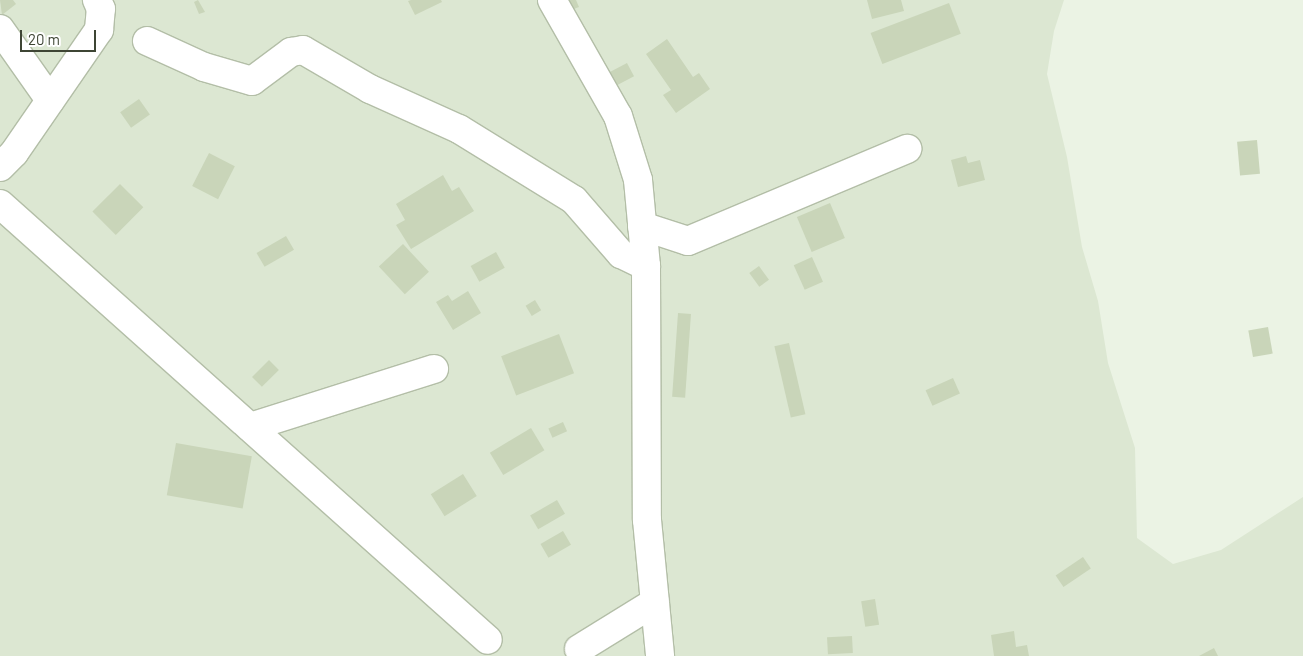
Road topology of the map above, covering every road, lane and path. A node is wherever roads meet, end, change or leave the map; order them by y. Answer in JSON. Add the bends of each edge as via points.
{"nodes":[{"id":1,"x":97,"y":0,"type":"edge"},
{"id":2,"x":552,"y":0,"type":"edge"},
{"id":3,"x":0,"y":29,"type":"edge"},
{"id":4,"x":148,"y":41,"type":"dead end"},
{"id":5,"x":50,"y":100,"type":"junction"},
{"id":6,"x":907,"y":149,"type":"dead end"},
{"id":7,"x":0,"y":168,"type":"edge"},
{"id":8,"x":0,"y":204,"type":"edge"},
{"id":9,"x":642,"y":226,"type":"junction"},
{"id":10,"x":688,"y":241,"type":"junction"},
{"id":11,"x":646,"y":266,"type":"junction"},
{"id":12,"x":434,"y":369,"type":"dead end"},
{"id":13,"x":250,"y":426,"type":"junction"},
{"id":14,"x":655,"y":602,"type":"junction"},
{"id":15,"x":488,"y":640,"type":"dead end"},
{"id":16,"x":579,"y":649,"type":"dead end"},
{"id":17,"x":660,"y":656,"type":"edge"}],
"edges":[{"from":1,"to":5,"type":"street","via":[[101,9],[100,30]]},
{"from":2,"to":9,"type":"street","via":[[618,116],[638,180]]},
{"from":3,"to":5,"type":"street"},
{"from":4,"to":11,"type":"street","via":[[204,67],[252,81],[291,52],[304,50],[370,90],[459,129],[574,200],[621,254]]},
{"from":5,"to":7,"type":"street"},
{"from":6,"to":10,"type":"street"},
{"from":8,"to":13,"type":"street"},
{"from":9,"to":10,"type":"street"},
{"from":9,"to":11,"type":"street"},
{"from":10,"to":11,"type":"street"},
{"from":11,"to":14,"type":"street","via":[[647,520]]},
{"from":12,"to":13,"type":"street"},
{"from":13,"to":15,"type":"street"},
{"from":14,"to":16,"type":"street"},
{"from":14,"to":17,"type":"street"}]}
